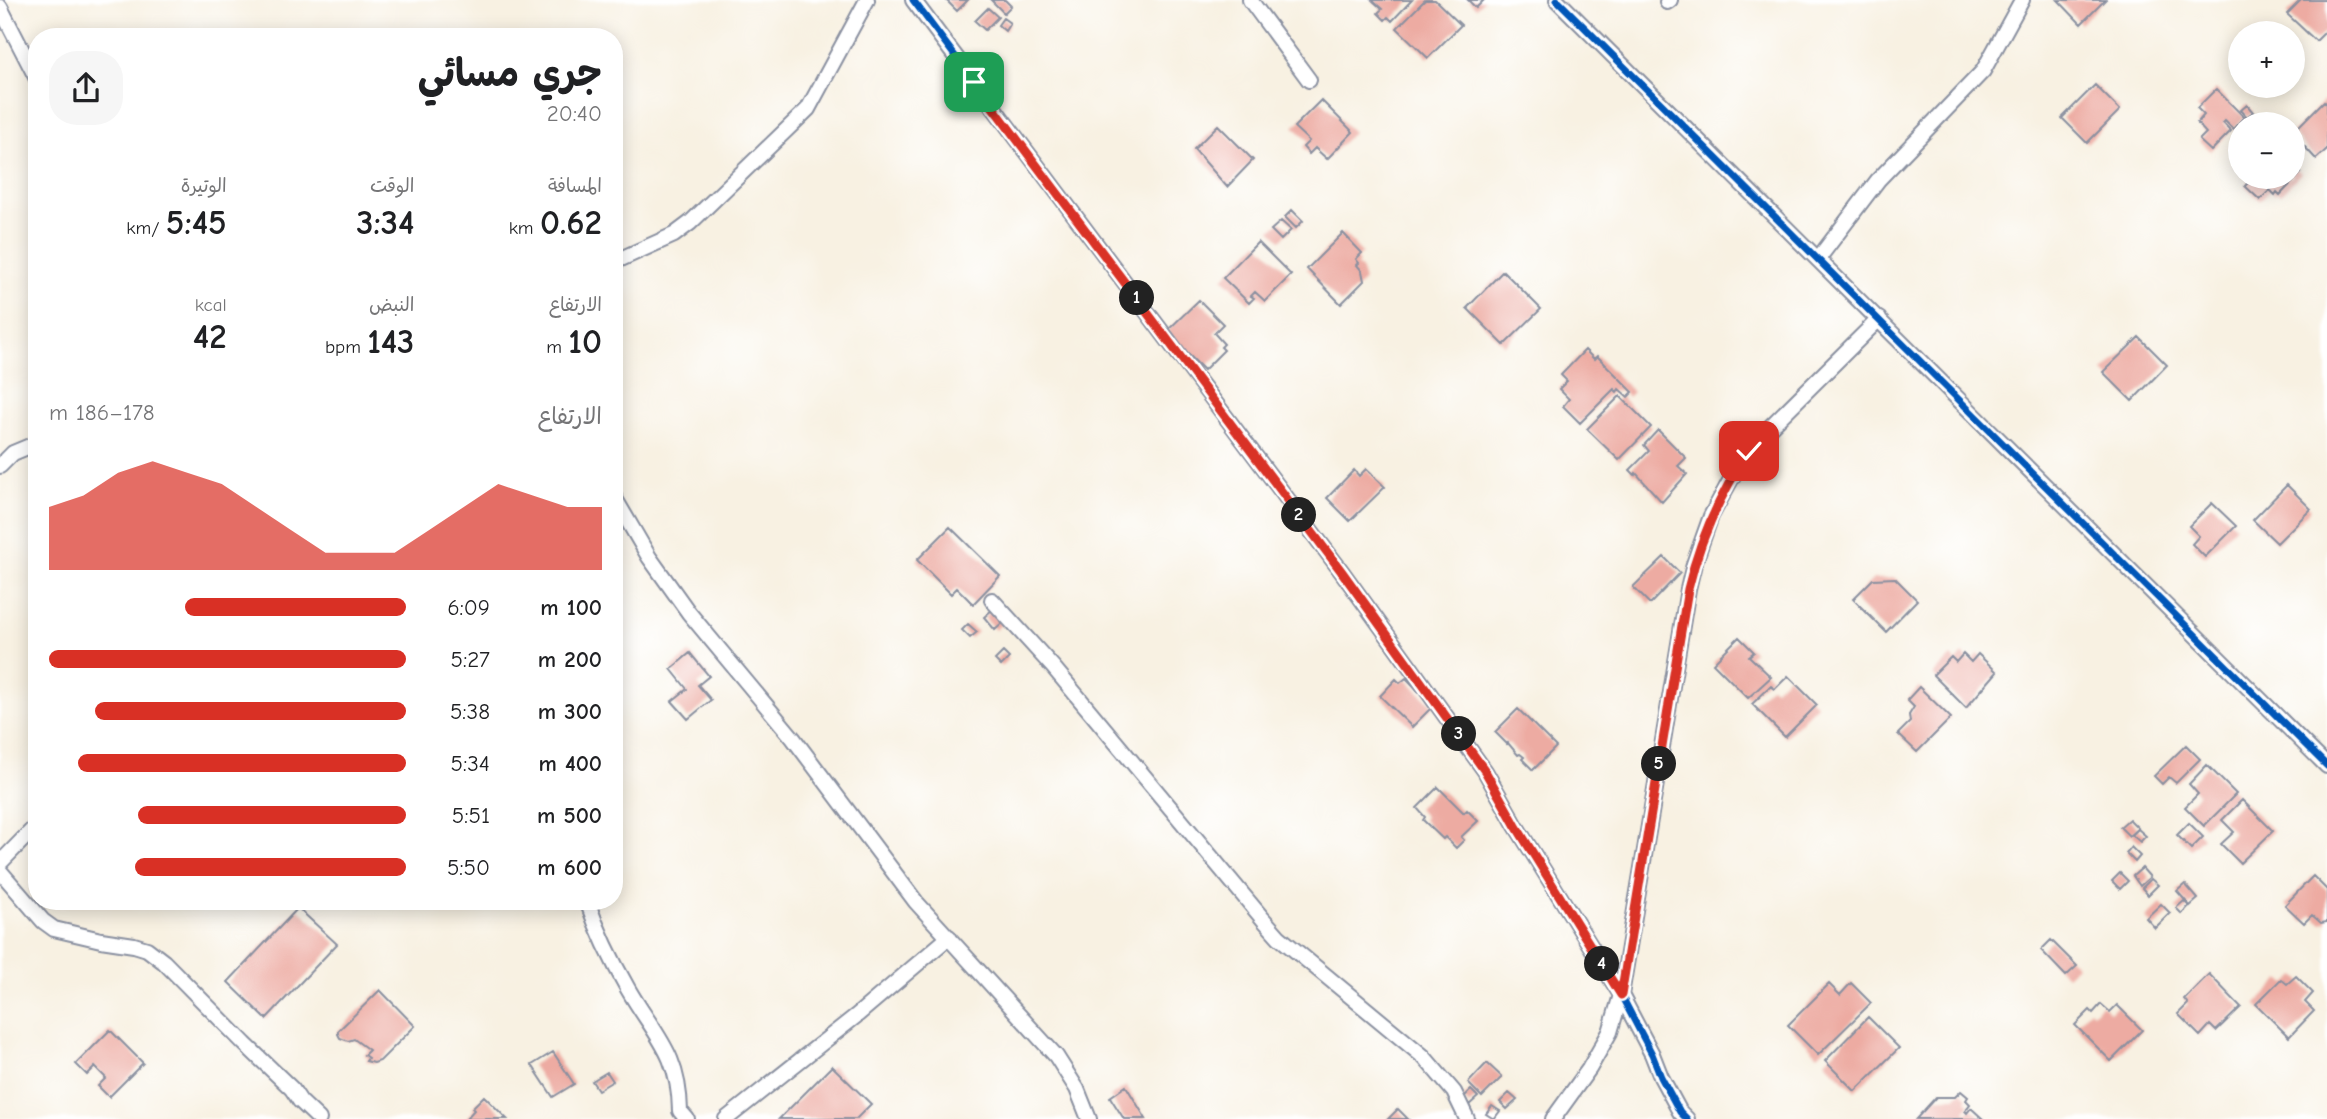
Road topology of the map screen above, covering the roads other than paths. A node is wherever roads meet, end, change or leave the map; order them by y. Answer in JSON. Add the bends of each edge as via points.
{"nodes":[{"id":1,"x":867,"y":0,"type":"edge"},
{"id":2,"x":913,"y":0,"type":"edge"},
{"id":3,"x":1250,"y":0,"type":"edge"},
{"id":4,"x":1557,"y":0,"type":"edge"},
{"id":5,"x":2022,"y":0,"type":"edge"},
{"id":6,"x":0,"y":7,"type":"edge"},
{"id":7,"x":28,"y":61,"type":"edge"},
{"id":8,"x":1309,"y":80,"type":"dead end"},
{"id":9,"x":623,"y":258,"type":"edge"},
{"id":10,"x":1818,"y":259,"type":"junction"},
{"id":11,"x":1878,"y":319,"type":"junction"},
{"id":12,"x":28,"y":447,"type":"edge"},
{"id":13,"x":0,"y":466,"type":"edge"},
{"id":14,"x":623,"y":512,"type":"edge"},
{"id":15,"x":992,"y":600,"type":"dead end"},
{"id":16,"x":2327,"y":765,"type":"edge"},
{"id":17,"x":28,"y":834,"type":"edge"},
{"id":18,"x":0,"y":863,"type":"edge"},
{"id":19,"x":0,"y":871,"type":"edge"},
{"id":20,"x":28,"y":904,"type":"edge"},
{"id":21,"x":34,"y":910,"type":"edge"},
{"id":22,"x":591,"y":910,"type":"edge"},
{"id":23,"x":949,"y":937,"type":"junction"},
{"id":24,"x":1621,"y":995,"type":"junction"},
{"id":25,"x":681,"y":1116,"type":"edge"},
{"id":26,"x":319,"y":1119,"type":"edge"},
{"id":27,"x":726,"y":1119,"type":"edge"},
{"id":28,"x":1089,"y":1119,"type":"edge"},
{"id":29,"x":1467,"y":1119,"type":"edge"},
{"id":30,"x":1553,"y":1119,"type":"edge"},
{"id":31,"x":1687,"y":1119,"type":"edge"}],
"edges":[{"from":1,"to":9,"type":"street","via":[[807,109],[690,223]]},
{"from":2,"to":24,"type":"street","via":[[1478,760]]},
{"from":3,"to":8,"type":"street"},
{"from":4,"to":10,"type":"street"},
{"from":5,"to":10,"type":"street","via":[[1983,71],[1878,180]]},
{"from":6,"to":7,"type":"street"},
{"from":10,"to":11,"type":"street"},
{"from":11,"to":16,"type":"street"},
{"from":11,"to":24,"type":"street","via":[[1749,451],[1722,494],[1702,540],[1688,589]]},
{"from":12,"to":13,"type":"street"},
{"from":14,"to":23,"type":"street","via":[[689,613],[793,738],[916,902]]},
{"from":15,"to":29,"type":"street","via":[[1279,937],[1424,1057],[1454,1091]]},
{"from":17,"to":18,"type":"street"},
{"from":19,"to":20,"type":"street"},
{"from":21,"to":26,"type":"street","via":[[54,929],[147,949]]},
{"from":22,"to":25,"type":"street","via":[[612,961],[673,1063]]},
{"from":23,"to":27,"type":"street"},
{"from":23,"to":28,"type":"street","via":[[1056,1056]]},
{"from":24,"to":30,"type":"street","via":[[1610,1032]]},
{"from":24,"to":31,"type":"street"}]}
